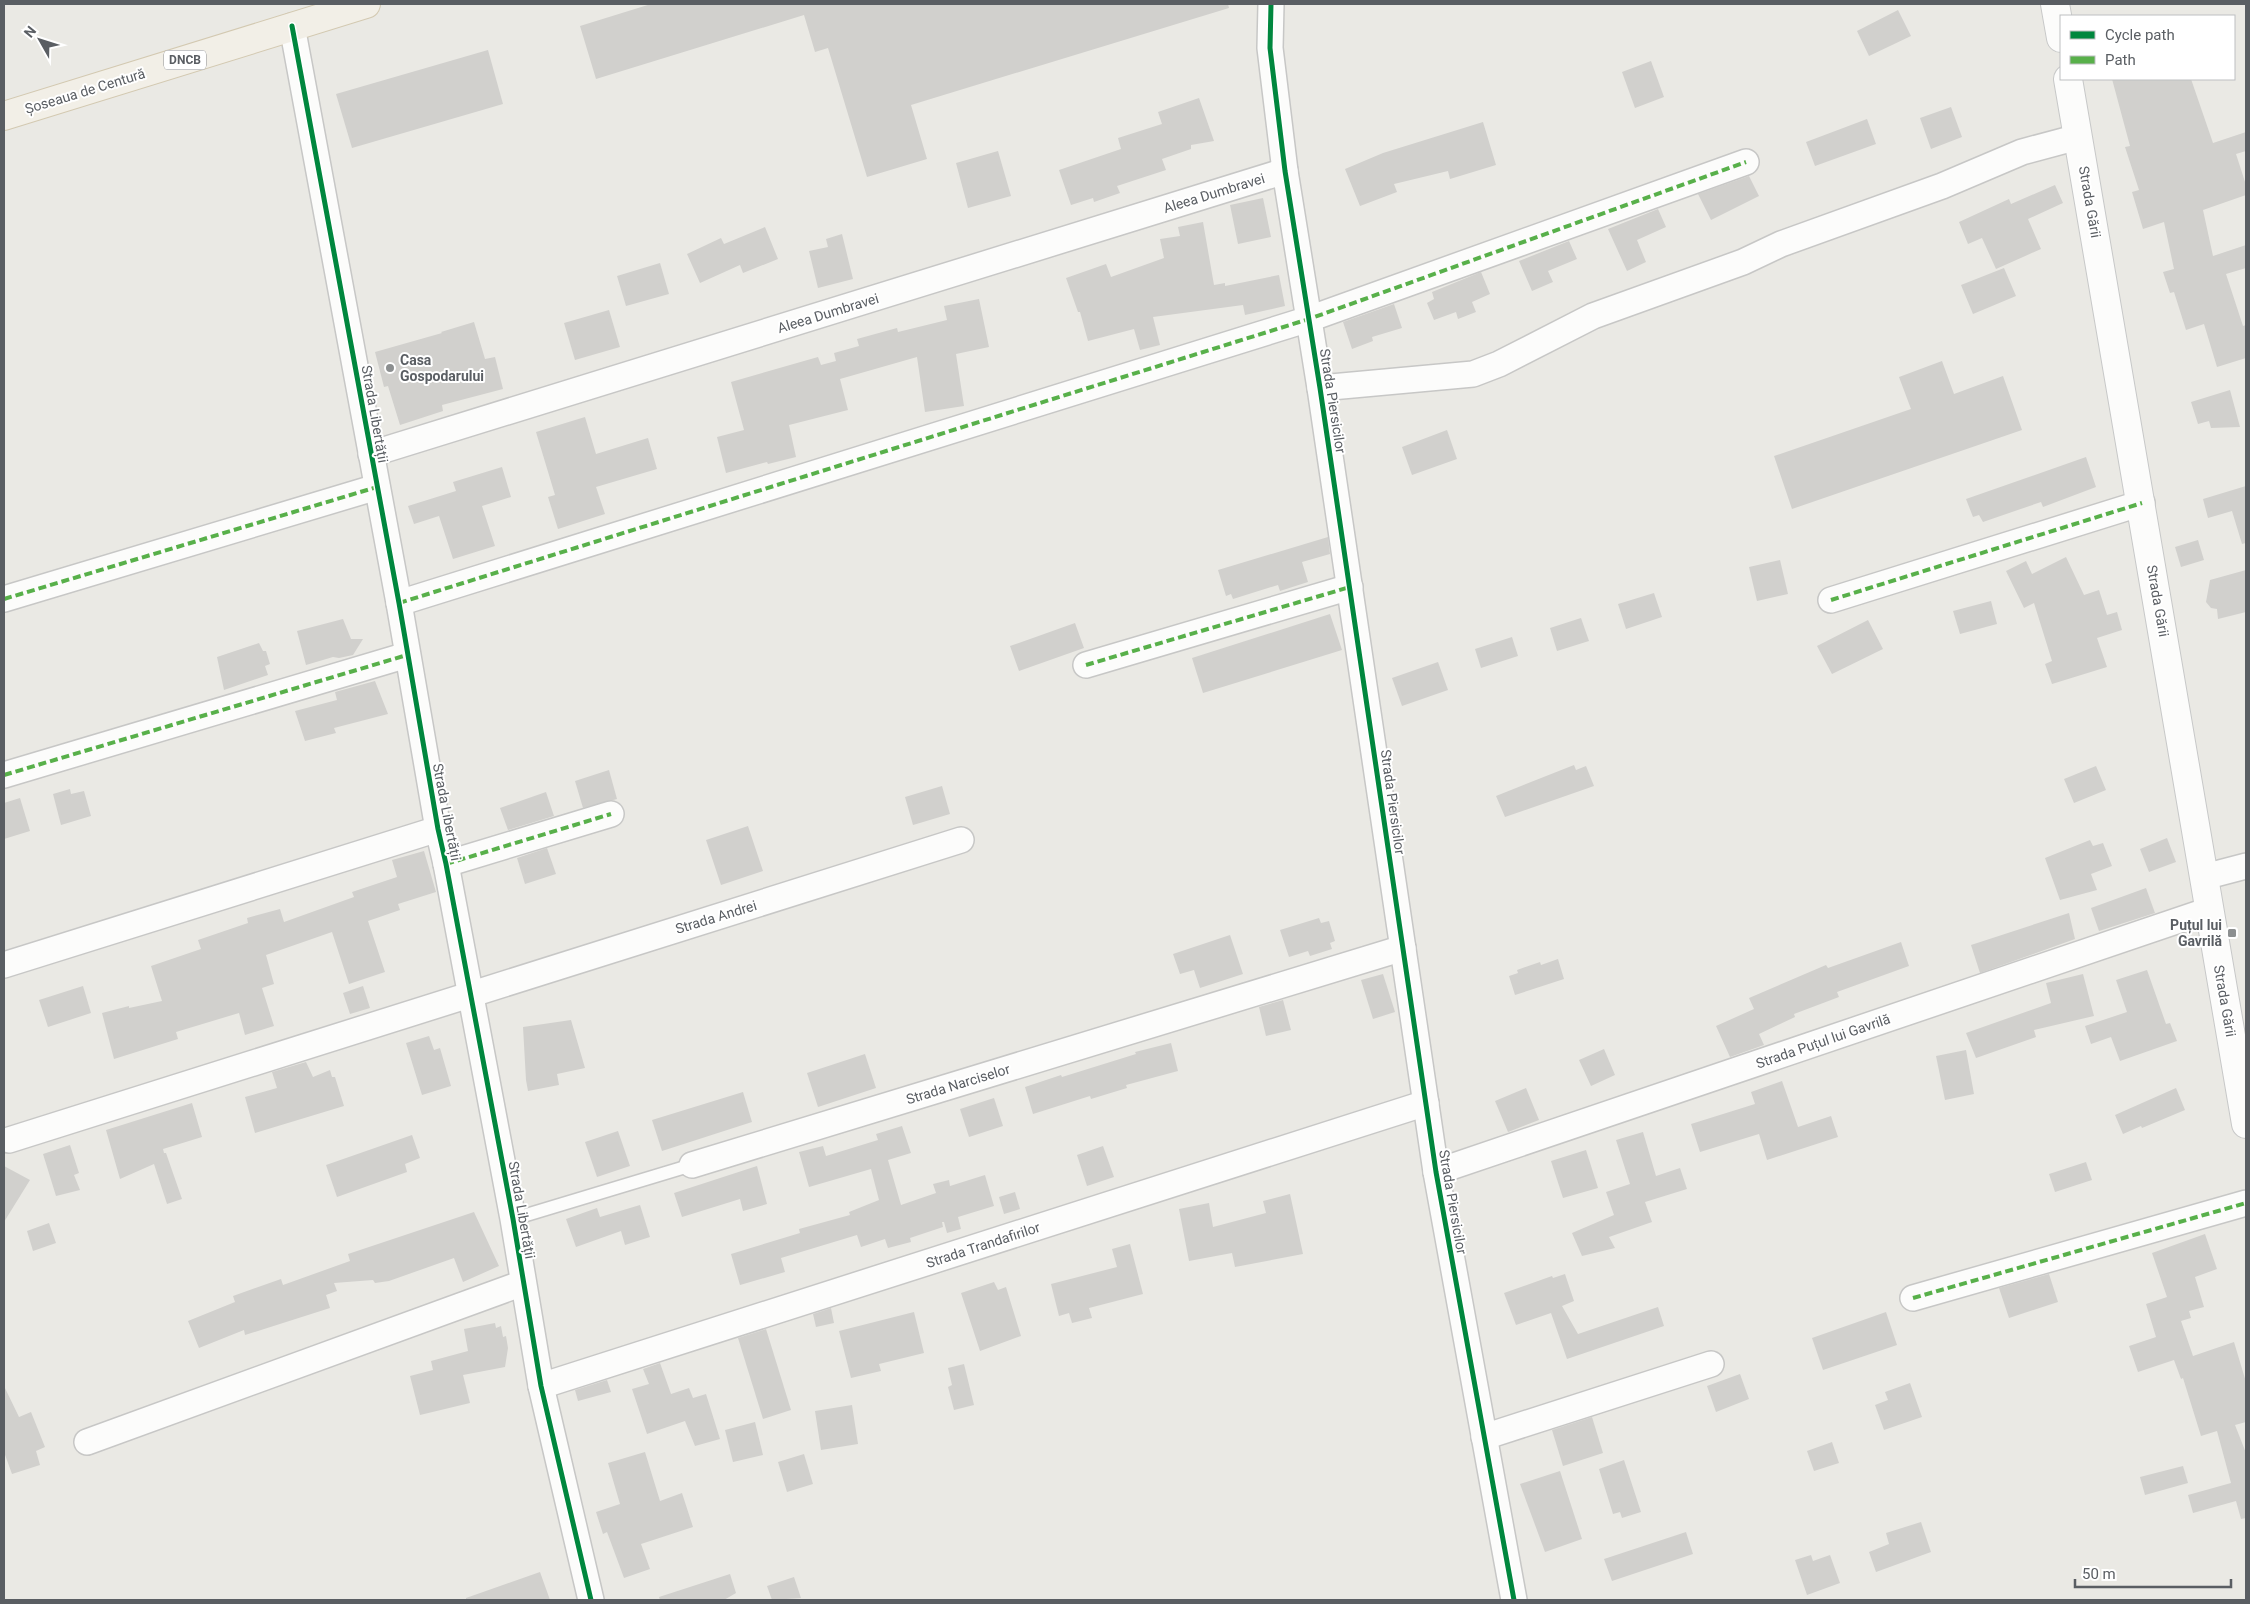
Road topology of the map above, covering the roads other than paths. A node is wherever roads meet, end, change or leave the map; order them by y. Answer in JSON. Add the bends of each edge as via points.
{"nodes":[{"id":1,"x":366,"y":4,"type":"edge"},
{"id":2,"x":1272,"y":4,"type":"edge"},
{"id":3,"x":2055,"y":4,"type":"edge"},
{"id":4,"x":292,"y":26,"type":"junction"},
{"id":5,"x":2060,"y":32,"type":"edge"},
{"id":6,"x":2068,"y":80,"type":"edge"},
{"id":7,"x":4,"y":116,"type":"edge"},
{"id":8,"x":2078,"y":137,"type":"junction"},
{"id":9,"x":1746,"y":162,"type":"dead end"},
{"id":10,"x":1284,"y":171,"type":"junction"},
{"id":11,"x":1310,"y":319,"type":"junction"},
{"id":12,"x":1320,"y":388,"type":"junction"},
{"id":13,"x":371,"y":454,"type":"junction"},
{"id":14,"x":377,"y":487,"type":"junction"},
{"id":15,"x":2142,"y":503,"type":"junction"},
{"id":16,"x":1350,"y":587,"type":"junction"},
{"id":17,"x":4,"y":599,"type":"edge"},
{"id":18,"x":1831,"y":600,"type":"dead end"},
{"id":19,"x":399,"y":603,"type":"junction"},
{"id":20,"x":407,"y":654,"type":"junction"},
{"id":21,"x":1086,"y":665,"type":"dead end"},
{"id":22,"x":4,"y":774,"type":"edge"},
{"id":23,"x":611,"y":814,"type":"dead end"},
{"id":24,"x":438,"y":829,"type":"junction"},
{"id":25,"x":961,"y":840,"type":"dead end"},
{"id":26,"x":446,"y":864,"type":"junction"},
{"id":27,"x":2246,"y":866,"type":"edge"},
{"id":28,"x":2204,"y":878,"type":"junction"},
{"id":29,"x":2209,"y":910,"type":"junction"},
{"id":30,"x":1403,"y":948,"type":"junction"},
{"id":31,"x":4,"y":964,"type":"edge"},
{"id":32,"x":470,"y":994,"type":"junction"},
{"id":33,"x":1426,"y":1103,"type":"junction"},
{"id":34,"x":2246,"y":1124,"type":"edge"},
{"id":35,"x":9,"y":1140,"type":"dead end"},
{"id":36,"x":692,"y":1165,"type":"joint"},
{"id":37,"x":1436,"y":1172,"type":"junction"},
{"id":38,"x":2246,"y":1203,"type":"edge"},
{"id":39,"x":513,"y":1219,"type":"junction"},
{"id":40,"x":523,"y":1283,"type":"junction"},
{"id":41,"x":1912,"y":1298,"type":"dead end"},
{"id":42,"x":1711,"y":1364,"type":"dead end"},
{"id":43,"x":541,"y":1386,"type":"junction"},
{"id":44,"x":1484,"y":1437,"type":"junction"},
{"id":45,"x":87,"y":1442,"type":"dead end"},
{"id":46,"x":591,"y":1600,"type":"edge"},
{"id":47,"x":1514,"y":1600,"type":"edge"}],
"edges":[{"from":1,"to":4,"type":"main road","name":"Șoseaua de Centură","number":"DNCB"},
{"from":2,"to":10,"type":"street","name":"Strada Piersicilor","via":[[1270,48]]},
{"from":3,"to":5,"type":"main road"},
{"from":4,"to":7,"type":"main road","name":"Șoseaua de Centură","number":"DNCB"},
{"from":4,"to":13,"type":"street","name":"Strada Libertății"},
{"from":6,"to":8,"type":"main road","name":"Strada Gării"},
{"from":8,"to":12,"type":"street","via":[[2022,152],[1942,186],[1593,316],[1500,364],[1473,374]]},
{"from":8,"to":15,"type":"main road","name":"Strada Gării"},
{"from":9,"to":11,"type":"street"},
{"from":10,"to":11,"type":"street","name":"Strada Piersicilor"},
{"from":10,"to":13,"type":"street","name":"Aleea Dumbravei"},
{"from":11,"to":12,"type":"street","name":"Strada Piersicilor"},
{"from":11,"to":19,"type":"street"},
{"from":12,"to":16,"type":"street","name":"Strada Piersicilor"},
{"from":13,"to":14,"type":"street","name":"Strada Libertății"},
{"from":14,"to":17,"type":"street"},
{"from":14,"to":19,"type":"street","name":"Strada Libertății"},
{"from":15,"to":18,"type":"street"},
{"from":15,"to":28,"type":"main road","name":"Strada Gării"},
{"from":16,"to":21,"type":"street"},
{"from":16,"to":30,"type":"street","name":"Strada Piersicilor"},
{"from":19,"to":20,"type":"street","name":"Strada Libertății"},
{"from":20,"to":22,"type":"street"},
{"from":20,"to":24,"type":"street","name":"Strada Libertății"},
{"from":23,"to":26,"type":"street"},
{"from":24,"to":26,"type":"street","name":"Strada Libertății"},
{"from":24,"to":31,"type":"street"},
{"from":25,"to":32,"type":"street","name":"Strada Andrei"},
{"from":26,"to":32,"type":"street","name":"Strada Libertății"},
{"from":27,"to":28,"type":"street"},
{"from":28,"to":29,"type":"main road","name":"Strada Gării"},
{"from":29,"to":34,"type":"main road","name":"Strada Gării"},
{"from":29,"to":37,"type":"street","name":"Strada Puțul lui Gavrilă"},
{"from":30,"to":33,"type":"street","name":"Strada Piersicilor"},
{"from":30,"to":36,"type":"street","name":"Strada Narciselor"},
{"from":32,"to":35,"type":"street","name":"Strada Andrei"},
{"from":32,"to":39,"type":"street","name":"Strada Libertății"},
{"from":33,"to":37,"type":"street","name":"Strada Piersicilor"},
{"from":33,"to":43,"type":"street","name":"Strada Trandafirilor"},
{"from":36,"to":39,"type":"lane","name":"Strada Narciselor"},
{"from":37,"to":44,"type":"street","name":"Strada Piersicilor"},
{"from":38,"to":41,"type":"street"},
{"from":39,"to":40,"type":"street","name":"Strada Libertății"},
{"from":40,"to":43,"type":"street","name":"Strada Libertății"},
{"from":40,"to":45,"type":"street"},
{"from":42,"to":44,"type":"street"},
{"from":43,"to":46,"type":"street","name":"Strada Libertății"},
{"from":44,"to":47,"type":"street","name":"Strada Piersicilor"}]}
